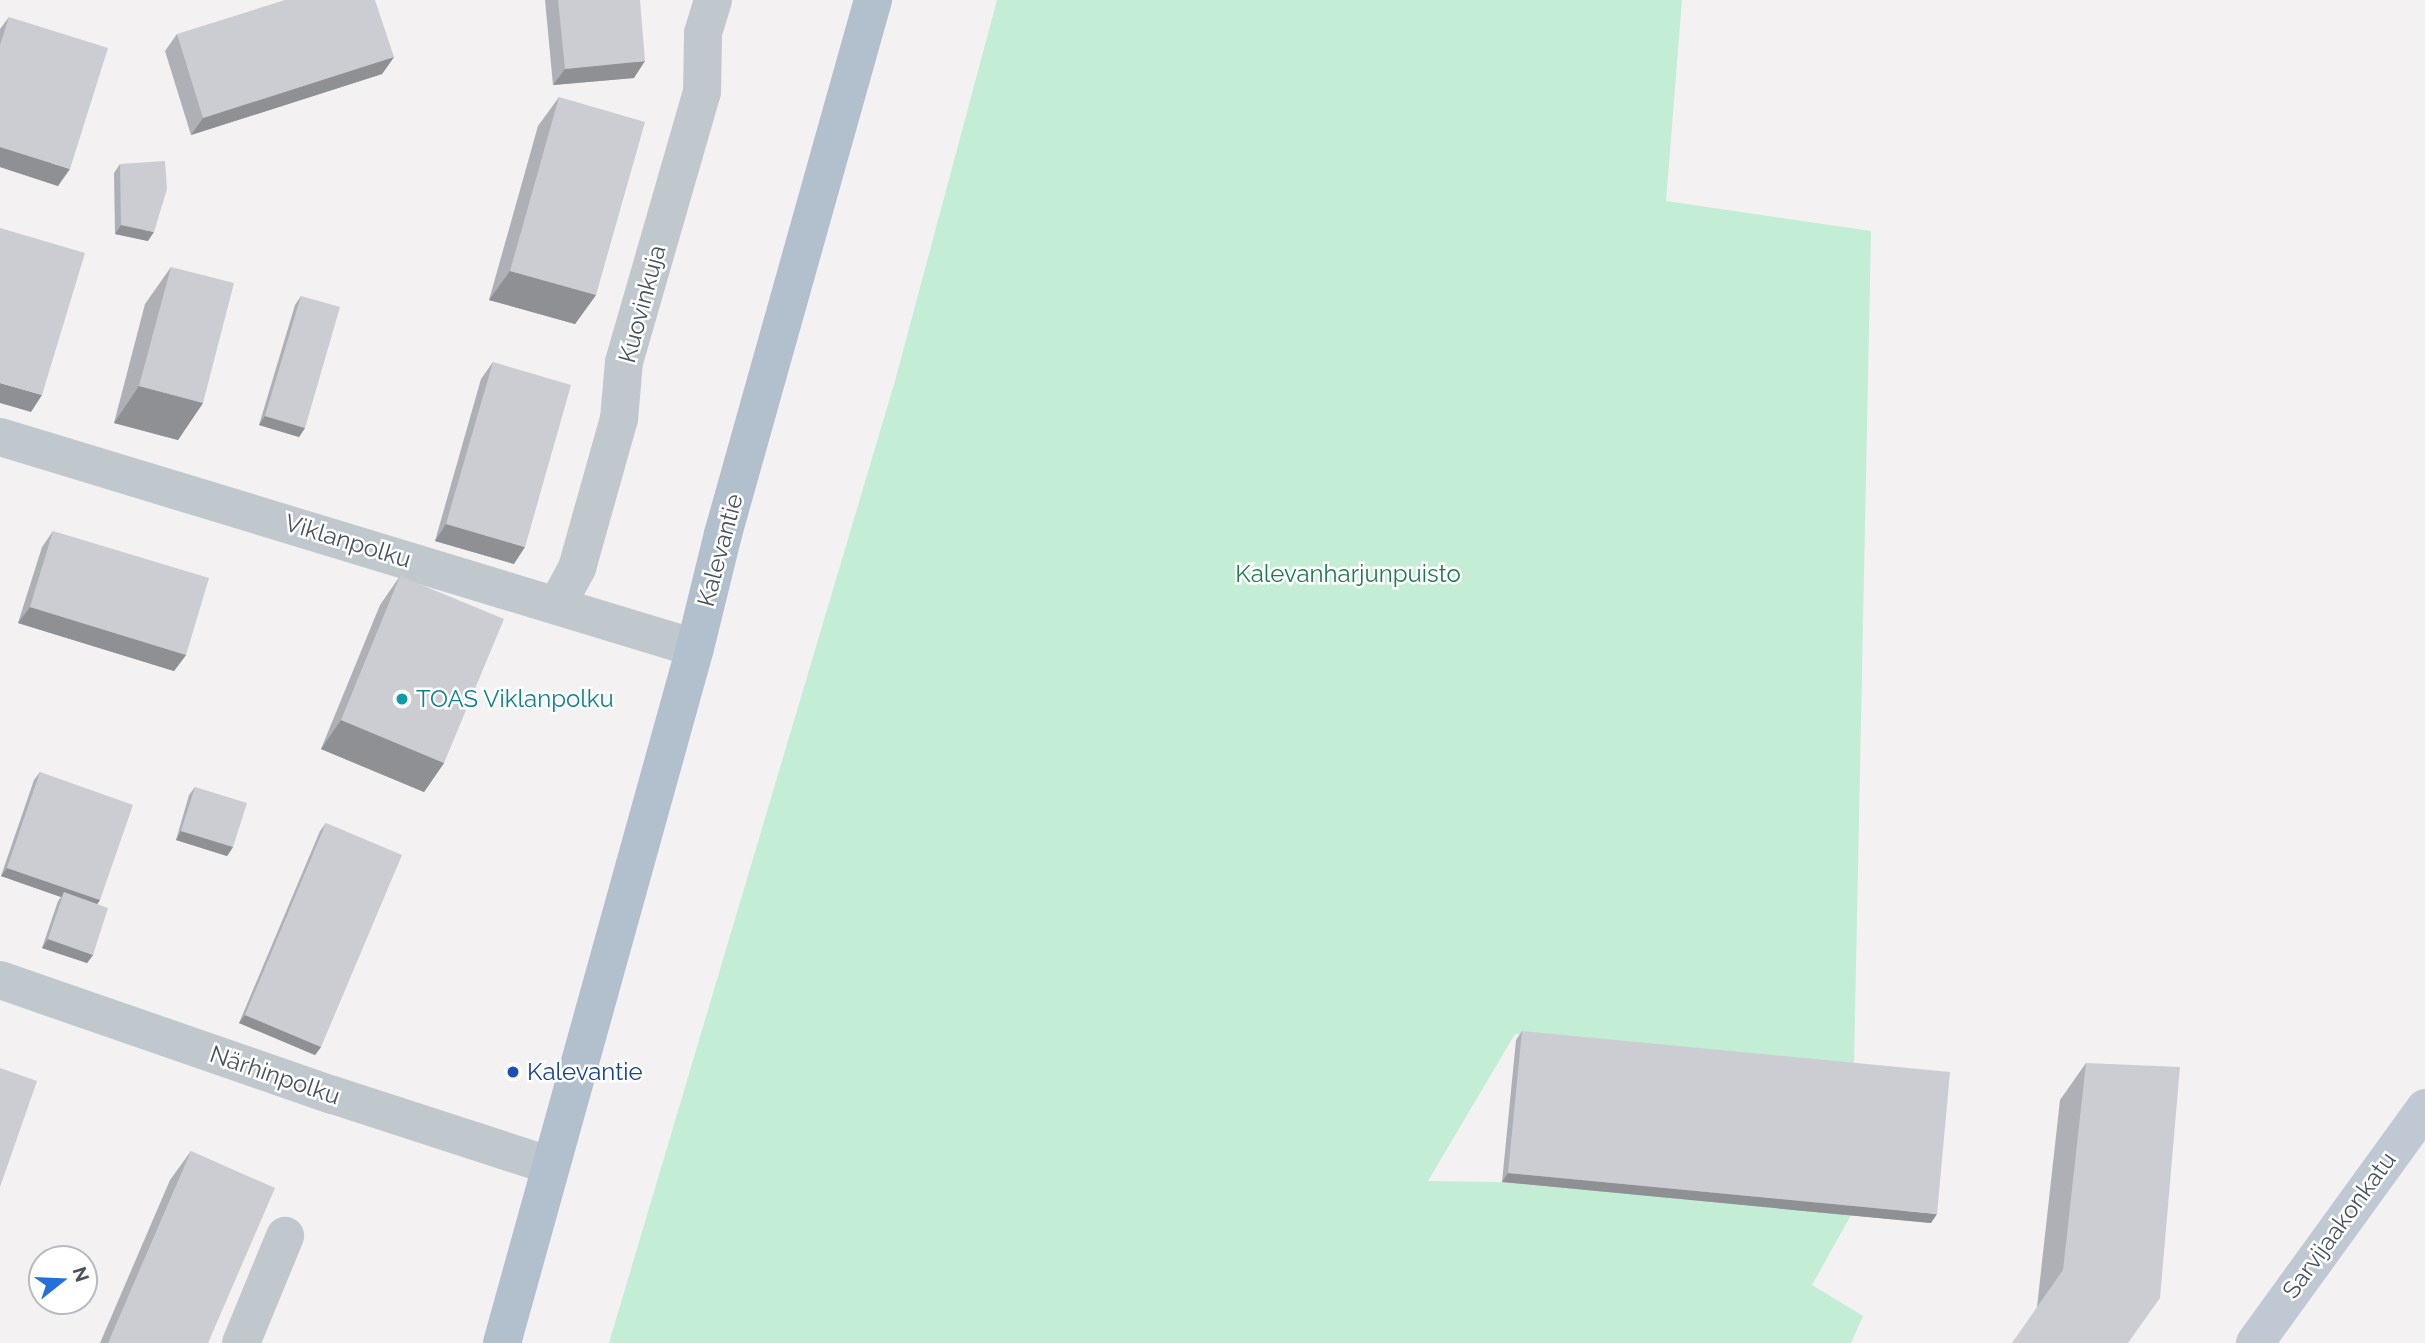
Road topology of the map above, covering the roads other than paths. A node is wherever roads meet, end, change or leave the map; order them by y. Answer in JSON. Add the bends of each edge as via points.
{"nodes":[{"id":1,"x":713,"y":0,"type":"edge"},
{"id":2,"x":873,"y":0,"type":"edge"},
{"id":3,"x":0,"y":438,"type":"edge"},
{"id":4,"x":557,"y":605,"type":"junction"},
{"id":5,"x":695,"y":648,"type":"junction"},
{"id":6,"x":0,"y":980,"type":"edge"},
{"id":7,"x":2425,"y":1108,"type":"edge"},
{"id":8,"x":551,"y":1166,"type":"junction"},
{"id":9,"x":285,"y":1236,"type":"dead end"},
{"id":10,"x":241,"y":1343,"type":"edge"},
{"id":11,"x":502,"y":1343,"type":"edge"},
{"id":12,"x":2255,"y":1343,"type":"edge"}],
"edges":[{"from":1,"to":4,"type":"street","name":"Kuovinkuja","via":[[703,33],[702,92],[624,362],[619,419],[577,568]]},
{"from":2,"to":5,"type":"main road","name":"Kalevantie","via":[[730,507]]},
{"from":3,"to":4,"type":"street","name":"Viklanpolku"},
{"from":4,"to":5,"type":"street","name":"Viklanpolku"},
{"from":5,"to":8,"type":"main road","name":"Kalevantie"},
{"from":6,"to":8,"type":"street","name":"Närhinpolku"},
{"from":7,"to":12,"type":"street","name":"Sarvijaakonkatu"},
{"from":8,"to":11,"type":"main road","name":"Kalevantie"},
{"from":9,"to":10,"type":"street"}]}
